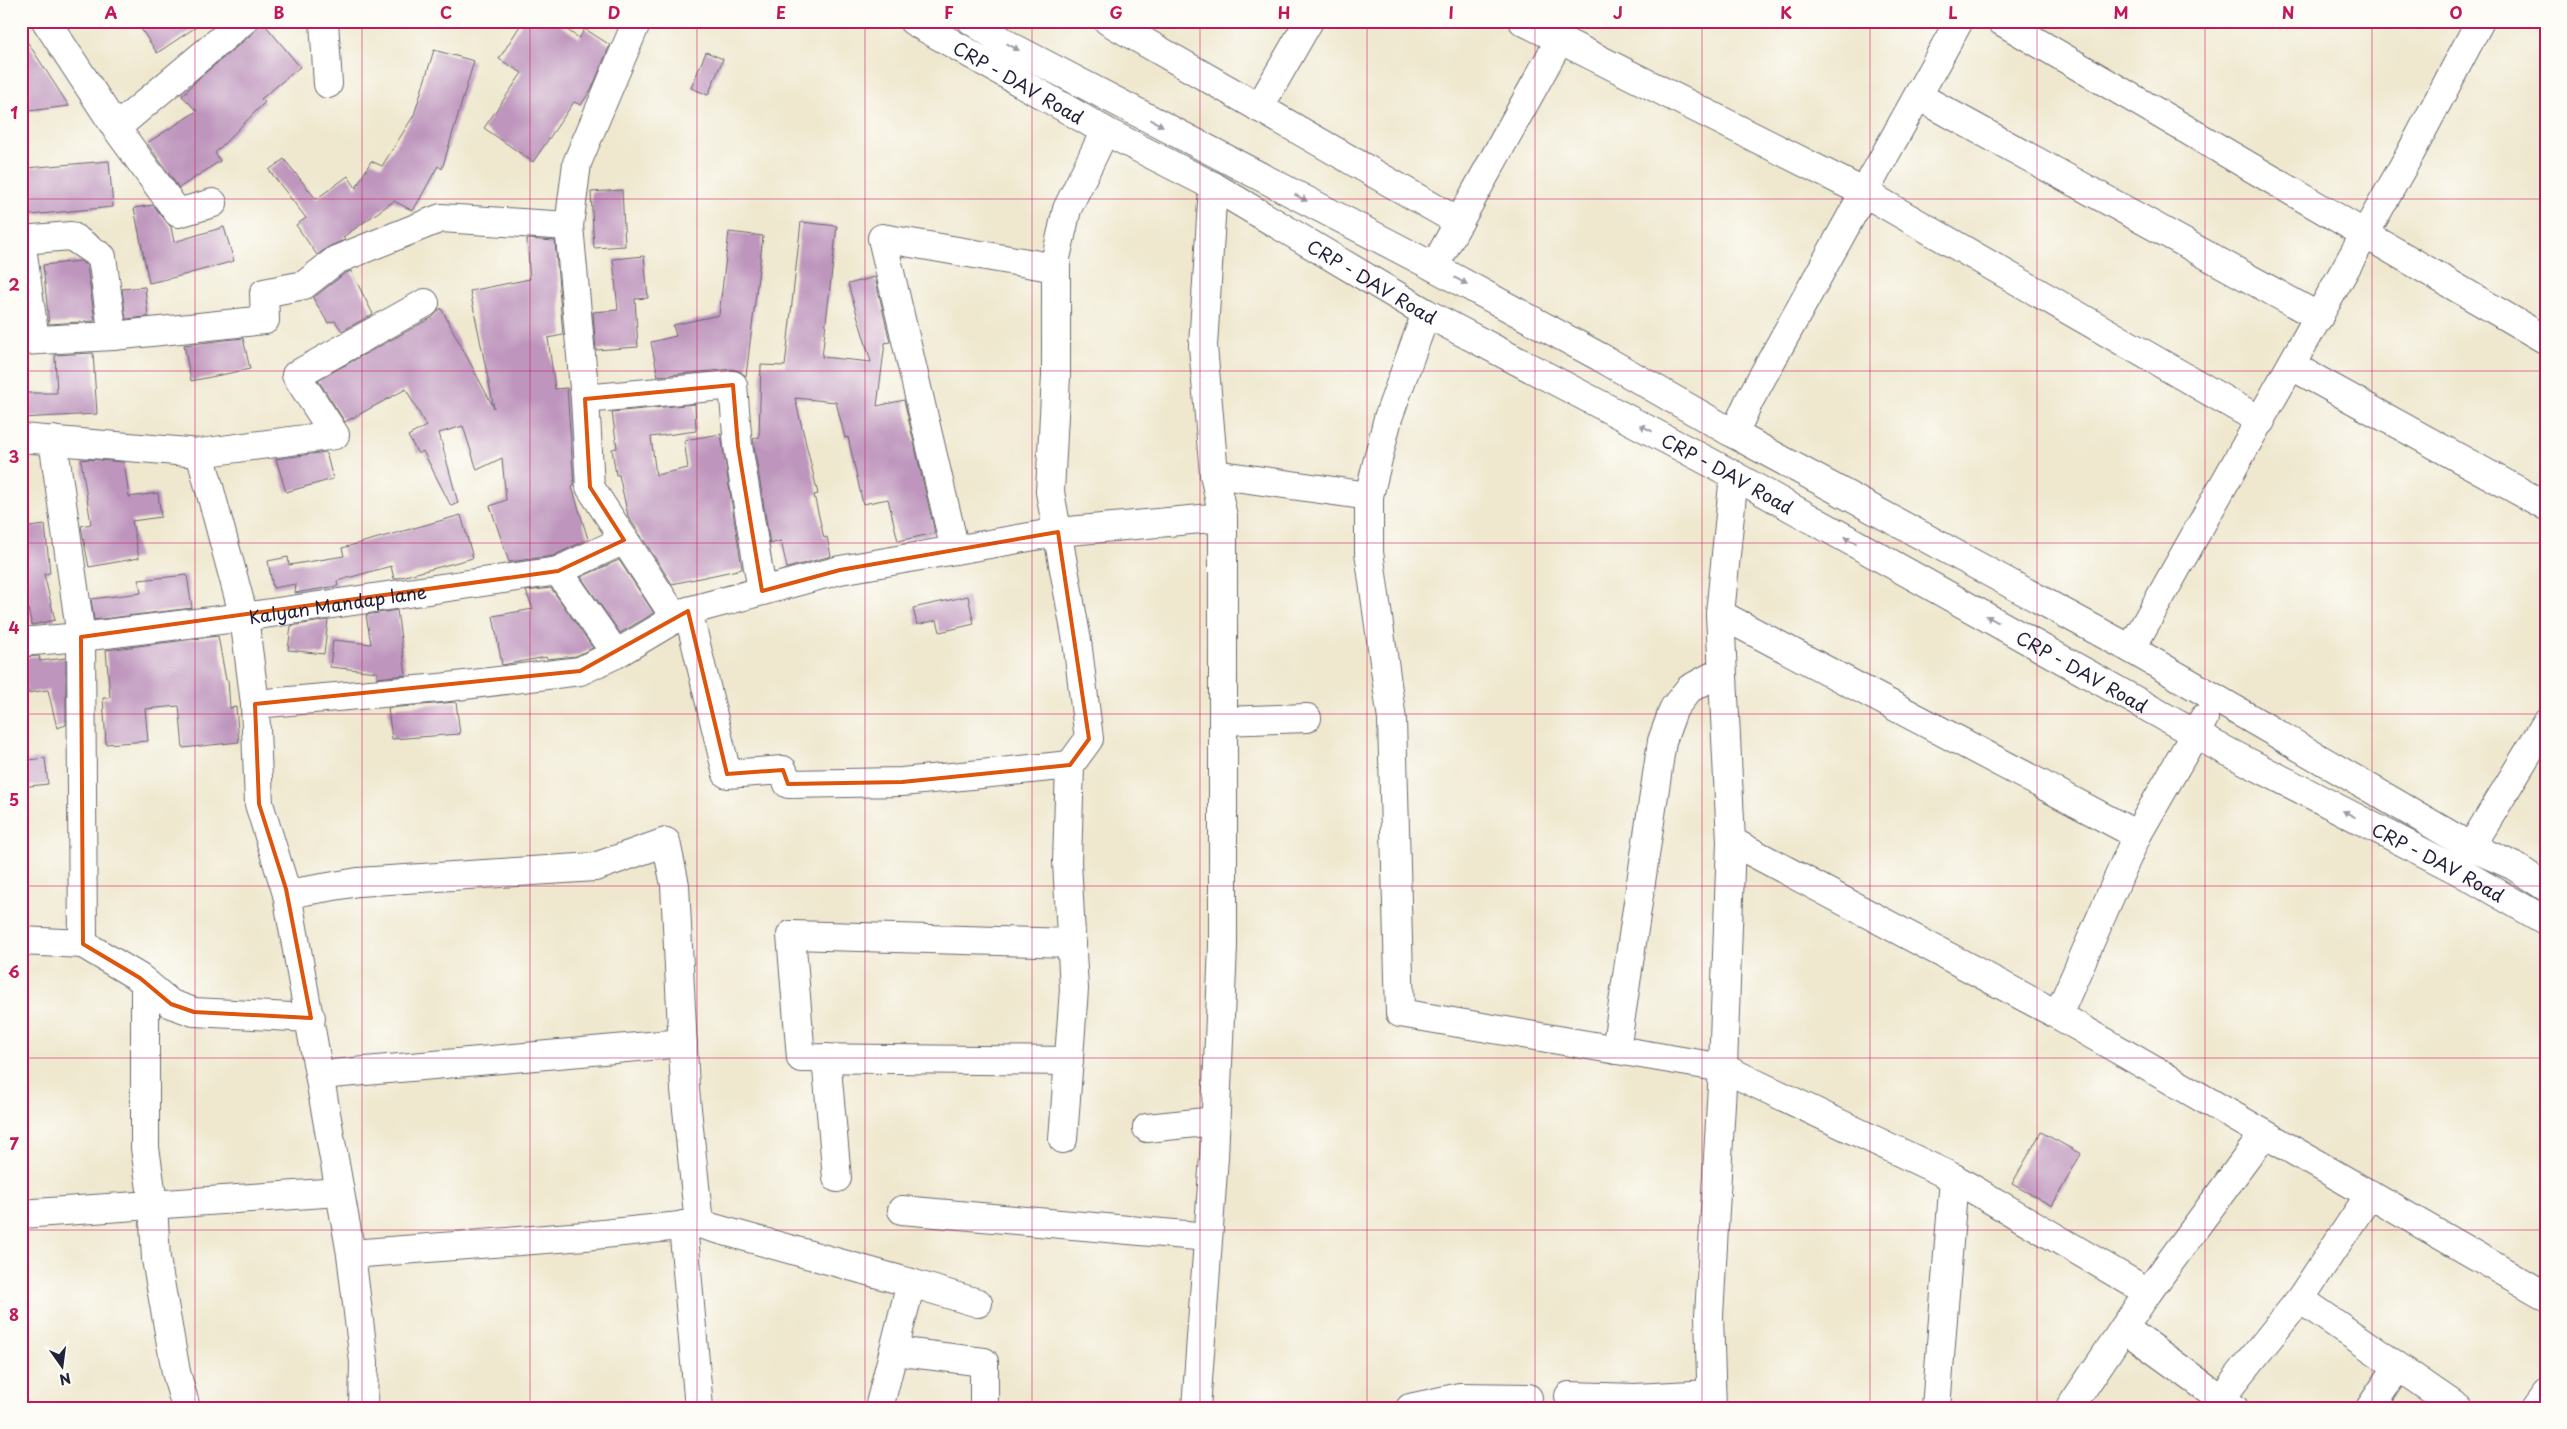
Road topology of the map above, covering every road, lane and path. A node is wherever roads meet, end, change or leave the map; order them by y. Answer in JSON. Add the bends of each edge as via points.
{"nodes":[{"id":1,"x":46,"y":21,"type":"edge"},
{"id":2,"x":243,"y":21,"type":"edge"},
{"id":3,"x":324,"y":21,"type":"edge"},
{"id":4,"x":637,"y":21,"type":"edge"},
{"id":5,"x":913,"y":21,"type":"edge"},
{"id":6,"x":972,"y":21,"type":"edge"},
{"id":7,"x":1108,"y":21,"type":"edge"},
{"id":8,"x":1309,"y":21,"type":"edge"},
{"id":9,"x":1522,"y":21,"type":"edge"},
{"id":10,"x":1959,"y":21,"type":"edge"},
{"id":11,"x":2001,"y":21,"type":"edge"},
{"id":12,"x":2480,"y":21,"type":"edge"},
{"id":13,"x":1558,"y":41,"type":"junction"},
{"id":14,"x":328,"y":84,"type":"dead end"},
{"id":15,"x":1918,"y":96,"type":"junction"},
{"id":16,"x":1259,"y":108,"type":"junction"},
{"id":17,"x":116,"y":128,"type":"junction"},
{"id":18,"x":1105,"y":131,"type":"junction"},
{"id":19,"x":1213,"y":186,"type":"junction"},
{"id":20,"x":1865,"y":193,"type":"junction"},
{"id":21,"x":213,"y":203,"type":"dead end"},
{"id":22,"x":1459,"y":222,"type":"junction"},
{"id":23,"x":569,"y":226,"type":"junction"},
{"id":24,"x":2365,"y":235,"type":"junction"},
{"id":25,"x":21,"y":240,"type":"edge"},
{"id":26,"x":1434,"y":267,"type":"junction"},
{"id":27,"x":1056,"y":268,"type":"junction"},
{"id":28,"x":425,"y":303,"type":"dead end"},
{"id":29,"x":1426,"y":313,"type":"junction"},
{"id":30,"x":2319,"y":317,"type":"junction"},
{"id":31,"x":113,"y":336,"type":"junction"},
{"id":32,"x":28,"y":340,"type":"edge"},
{"id":33,"x":2546,"y":340,"type":"edge"},
{"id":34,"x":1570,"y":341,"type":"junction"},
{"id":35,"x":2292,"y":366,"type":"junction"},
{"id":36,"x":1547,"y":377,"type":"junction"},
{"id":37,"x":585,"y":399,"type":"junction"},
{"id":38,"x":2261,"y":421,"type":"junction"},
{"id":39,"x":1734,"y":434,"type":"junction"},
{"id":40,"x":21,"y":438,"type":"edge"},
{"id":41,"x":53,"y":440,"type":"junction"},
{"id":42,"x":200,"y":453,"type":"junction"},
{"id":43,"x":1214,"y":474,"type":"junction"},
{"id":44,"x":1734,"y":475,"type":"junction"},
{"id":45,"x":1369,"y":496,"type":"junction"},
{"id":46,"x":2546,"y":506,"type":"edge"},
{"id":47,"x":1223,"y":517,"type":"junction"},
{"id":48,"x":1058,"y":532,"type":"junction"},
{"id":49,"x":624,"y":540,"type":"junction"},
{"id":50,"x":955,"y":550,"type":"junction"},
{"id":51,"x":558,"y":571,"type":"junction"},
{"id":52,"x":762,"y":591,"type":"junction"},
{"id":53,"x":1720,"y":614,"type":"junction"},
{"id":54,"x":682,"y":615,"type":"junction"},
{"id":55,"x":244,"y":617,"type":"junction"},
{"id":56,"x":81,"y":637,"type":"junction"},
{"id":57,"x":21,"y":642,"type":"edge"},
{"id":58,"x":2131,"y":649,"type":"junction"},
{"id":59,"x":616,"y":654,"type":"junction"},
{"id":60,"x":1722,"y":671,"type":"junction"},
{"id":61,"x":2217,"y":699,"type":"junction"},
{"id":62,"x":256,"y":704,"type":"junction"},
{"id":63,"x":1307,"y":718,"type":"dead end"},
{"id":64,"x":1223,"y":722,"type":"junction"},
{"id":65,"x":2546,"y":723,"type":"edge"},
{"id":66,"x":2194,"y":732,"type":"junction"},
{"id":67,"x":1070,"y":765,"type":"junction"},
{"id":68,"x":2137,"y":834,"type":"junction"},
{"id":69,"x":1731,"y":840,"type":"junction"},
{"id":70,"x":2470,"y":848,"type":"junction"},
{"id":71,"x":2546,"y":887,"type":"edge"},
{"id":72,"x":287,"y":894,"type":"junction"},
{"id":73,"x":2546,"y":921,"type":"edge"},
{"id":74,"x":21,"y":941,"type":"edge"},
{"id":75,"x":1072,"y":943,"type":"junction"},
{"id":76,"x":83,"y":944,"type":"junction"},
{"id":77,"x":145,"y":982,"type":"junction"},
{"id":78,"x":2058,"y":1015,"type":"junction"},
{"id":79,"x":310,"y":1018,"type":"junction"},
{"id":80,"x":683,"y":1042,"type":"junction"},
{"id":81,"x":1616,"y":1050,"type":"junction"},
{"id":82,"x":826,"y":1058,"type":"junction"},
{"id":83,"x":1069,"y":1061,"type":"junction"},
{"id":84,"x":1722,"y":1068,"type":"junction"},
{"id":85,"x":320,"y":1075,"type":"junction"},
{"id":86,"x":1215,"y":1121,"type":"junction"},
{"id":87,"x":1147,"y":1128,"type":"dead end"},
{"id":88,"x":2264,"y":1134,"type":"junction"},
{"id":89,"x":1063,"y":1139,"type":"dead end"},
{"id":90,"x":837,"y":1178,"type":"dead end"},
{"id":91,"x":1954,"y":1178,"type":"junction"},
{"id":92,"x":339,"y":1192,"type":"junction"},
{"id":93,"x":2370,"y":1194,"type":"junction"},
{"id":94,"x":153,"y":1203,"type":"junction"},
{"id":95,"x":902,"y":1210,"type":"dead end"},
{"id":96,"x":21,"y":1214,"type":"edge"},
{"id":97,"x":691,"y":1224,"type":"junction"},
{"id":98,"x":1208,"y":1238,"type":"junction"},
{"id":99,"x":351,"y":1254,"type":"junction"},
{"id":100,"x":911,"y":1283,"type":"junction"},
{"id":101,"x":2148,"y":1292,"type":"junction"},
{"id":102,"x":2546,"y":1296,"type":"edge"},
{"id":103,"x":2300,"y":1299,"type":"junction"},
{"id":104,"x":978,"y":1303,"type":"dead end"},
{"id":105,"x":2124,"y":1328,"type":"junction"},
{"id":106,"x":894,"y":1351,"type":"junction"},
{"id":107,"x":2397,"y":1368,"type":"junction"},
{"id":108,"x":2546,"y":1393,"type":"edge"},
{"id":109,"x":1569,"y":1396,"type":"dead end"},
{"id":110,"x":1528,"y":1398,"type":"dead end"},
{"id":111,"x":1711,"y":1401,"type":"edge"},
{"id":112,"x":1634,"y":1403,"type":"edge"},
{"id":113,"x":2228,"y":1403,"type":"edge"},
{"id":114,"x":186,"y":1408,"type":"edge"},
{"id":115,"x":364,"y":1408,"type":"edge"},
{"id":116,"x":699,"y":1408,"type":"edge"},
{"id":117,"x":879,"y":1408,"type":"edge"},
{"id":118,"x":984,"y":1408,"type":"edge"},
{"id":119,"x":1196,"y":1408,"type":"edge"},
{"id":120,"x":1410,"y":1408,"type":"edge"},
{"id":121,"x":1936,"y":1408,"type":"edge"},
{"id":122,"x":2070,"y":1408,"type":"edge"},
{"id":123,"x":2370,"y":1408,"type":"edge"},
{"id":124,"x":2458,"y":1408,"type":"edge"},
{"id":125,"x":2536,"y":1408,"type":"edge"}],
"edges":[{"from":1,"to":17,"type":"street"},
{"from":2,"to":17,"type":"street"},
{"from":3,"to":14,"type":"street"},
{"from":4,"to":23,"type":"street","via":[[577,163]]},
{"from":5,"to":18,"type":"street","name":"CRP - DAV Road"},
{"from":6,"to":26,"type":"street","name":"CRP - DAV Road","one_way":true,"via":[[1012,47]]},
{"from":7,"to":16,"type":"street"},
{"from":8,"to":16,"type":"street"},
{"from":9,"to":13,"type":"street"},
{"from":10,"to":15,"type":"street"},
{"from":11,"to":24,"type":"street"},
{"from":12,"to":24,"type":"street"},
{"from":13,"to":20,"type":"street"},
{"from":13,"to":22,"type":"street"},
{"from":15,"to":20,"type":"street"},
{"from":15,"to":30,"type":"street"},
{"from":16,"to":22,"type":"street"},
{"from":17,"to":21,"type":"street","via":[[178,213]]},
{"from":18,"to":19,"type":"street","name":"CRP - DAV Road"},
{"from":18,"to":27,"type":"street","via":[[1067,209]]},
{"from":19,"to":29,"type":"street","name":"CRP - DAV Road"},
{"from":19,"to":43,"type":"street","via":[[1203,346]]},
{"from":20,"to":38,"type":"street"},
{"from":20,"to":39,"type":"street","via":[[1749,401]]},
{"from":22,"to":26,"type":"street"},
{"from":23,"to":31,"type":"street","via":[[441,218],[336,260],[304,285],[264,292],[265,320]]},
{"from":23,"to":37,"type":"street"},
{"from":24,"to":30,"type":"street"},
{"from":24,"to":33,"type":"street"},
{"from":25,"to":31,"type":"street","via":[[72,236],[102,257]]},
{"from":25,"to":32,"type":"street"},
{"from":26,"to":34,"type":"street","name":"CRP - DAV Road","one_way":true},
{"from":27,"to":48,"type":"street","via":[[1056,376],[1050,492]]},
{"from":27,"to":50,"type":"street","via":[[882,238]]},
{"from":28,"to":42,"type":"street","via":[[296,375],[335,435]]},
{"from":29,"to":36,"type":"street","name":"CRP - DAV Road"},
{"from":29,"to":45,"type":"street","via":[[1388,418]]},
{"from":30,"to":35,"type":"street"},
{"from":31,"to":32,"type":"street"},
{"from":34,"to":36,"type":"street"},
{"from":34,"to":39,"type":"street","name":"CRP - DAV Road"},
{"from":35,"to":38,"type":"street"},
{"from":35,"to":46,"type":"street"},
{"from":44,"to":36,"type":"street","name":"CRP - DAV Road","one_way":true},
{"from":37,"to":49,"type":"street","via":[[590,488]]},
{"from":37,"to":52,"type":"street","via":[[733,385],[738,446]]},
{"from":38,"to":58,"type":"street"},
{"from":39,"to":58,"type":"street","name":"CRP - DAV Road"},
{"from":40,"to":41,"type":"street"},
{"from":41,"to":42,"type":"street"},
{"from":41,"to":56,"type":"street"},
{"from":42,"to":55,"type":"street","name":"Kalyan Mandap lane"},
{"from":43,"to":45,"type":"street"},
{"from":43,"to":47,"type":"street"},
{"from":44,"to":53,"type":"street"},
{"from":66,"to":44,"type":"street","name":"CRP - DAV Road","one_way":true},
{"from":45,"to":81,"type":"street","via":[[1369,552],[1392,720],[1400,1014]]},
{"from":47,"to":48,"type":"street"},
{"from":47,"to":64,"type":"street"},
{"from":48,"to":50,"type":"street"},
{"from":48,"to":67,"type":"street","via":[[1077,641],[1088,740]]},
{"from":49,"to":51,"type":"street","name":"Kalyan Mandap lane"},
{"from":49,"to":54,"type":"street"},
{"from":50,"to":52,"type":"street","via":[[840,570]]},
{"from":51,"to":55,"type":"street","name":"Kalyan Mandap lane"},
{"from":51,"to":59,"type":"street"},
{"from":52,"to":54,"type":"street"},
{"from":53,"to":60,"type":"street"},
{"from":53,"to":68,"type":"street"},
{"from":54,"to":59,"type":"street"},
{"from":54,"to":67,"type":"street","via":[[727,774],[782,770],[788,784],[902,782]]},
{"from":55,"to":56,"type":"street"},
{"from":55,"to":62,"type":"street"},
{"from":56,"to":57,"type":"street"},
{"from":56,"to":76,"type":"street"},
{"from":58,"to":61,"type":"street","name":"CRP - DAV Road"},
{"from":59,"to":62,"type":"street","via":[[580,671],[440,688]]},
{"from":60,"to":69,"type":"street"},
{"from":60,"to":81,"type":"street","via":[[1689,689],[1674,708],[1662,741]]},
{"from":61,"to":66,"type":"street"},
{"from":61,"to":70,"type":"street","name":"CRP - DAV Road"},
{"from":62,"to":72,"type":"street","via":[[259,804]]},
{"from":63,"to":64,"type":"street"},
{"from":64,"to":86,"type":"street","via":[[1223,946]]},
{"from":65,"to":70,"type":"street"},
{"from":66,"to":68,"type":"street"},
{"from":73,"to":66,"type":"street","name":"CRP - DAV Road","one_way":true,"via":[[2459,870]]},
{"from":67,"to":75,"type":"street","via":[[1067,862]]},
{"from":68,"to":78,"type":"street"},
{"from":69,"to":78,"type":"street"},
{"from":69,"to":84,"type":"street"},
{"from":70,"to":71,"type":"street","name":"CRP - DAV Road","via":[[2514,866]]},
{"from":72,"to":79,"type":"street"},
{"from":72,"to":80,"type":"street","via":[[358,882],[595,867],[666,842],[675,885]]},
{"from":74,"to":76,"type":"street"},
{"from":75,"to":82,"type":"street","via":[[791,934],[801,1058]]},
{"from":75,"to":83,"type":"street","via":[[1074,989]]},
{"from":76,"to":77,"type":"street"},
{"from":77,"to":79,"type":"street","via":[[171,1004],[194,1012]]},
{"from":77,"to":94,"type":"street","via":[[145,1148]]},
{"from":78,"to":88,"type":"street"},
{"from":79,"to":85,"type":"street"},
{"from":80,"to":85,"type":"street"},
{"from":80,"to":97,"type":"street"},
{"from":81,"to":84,"type":"street"},
{"from":82,"to":83,"type":"street"},
{"from":82,"to":90,"type":"street"},
{"from":83,"to":89,"type":"street"},
{"from":84,"to":91,"type":"street"},
{"from":84,"to":111,"type":"street","via":[[1709,1316]]},
{"from":85,"to":92,"type":"street"},
{"from":86,"to":87,"type":"street"},
{"from":86,"to":98,"type":"street"},
{"from":88,"to":93,"type":"street"},
{"from":88,"to":101,"type":"street"},
{"from":91,"to":101,"type":"street"},
{"from":91,"to":121,"type":"street"},
{"from":92,"to":94,"type":"street"},
{"from":92,"to":99,"type":"street"},
{"from":93,"to":102,"type":"street"},
{"from":93,"to":103,"type":"street"},
{"from":94,"to":96,"type":"street"},
{"from":94,"to":114,"type":"street","via":[[156,1259],[176,1372]]},
{"from":95,"to":98,"type":"street"},
{"from":97,"to":99,"type":"street","via":[[584,1236]]},
{"from":97,"to":100,"type":"street"},
{"from":97,"to":116,"type":"street"},
{"from":98,"to":119,"type":"street"},
{"from":99,"to":115,"type":"street","via":[[364,1362]]},
{"from":100,"to":104,"type":"street"},
{"from":100,"to":106,"type":"street"},
{"from":101,"to":105,"type":"street"},
{"from":103,"to":107,"type":"street"},
{"from":103,"to":113,"type":"street"},
{"from":105,"to":113,"type":"street"},
{"from":105,"to":122,"type":"street"},
{"from":106,"to":117,"type":"street"},
{"from":106,"to":118,"type":"street","via":[[984,1362]]},
{"from":107,"to":123,"type":"street"},
{"from":107,"to":124,"type":"street"},
{"from":108,"to":125,"type":"street"},
{"from":109,"to":112,"type":"street"},
{"from":110,"to":120,"type":"street","via":[[1460,1397]]},
{"from":111,"to":112,"type":"street"}]}
